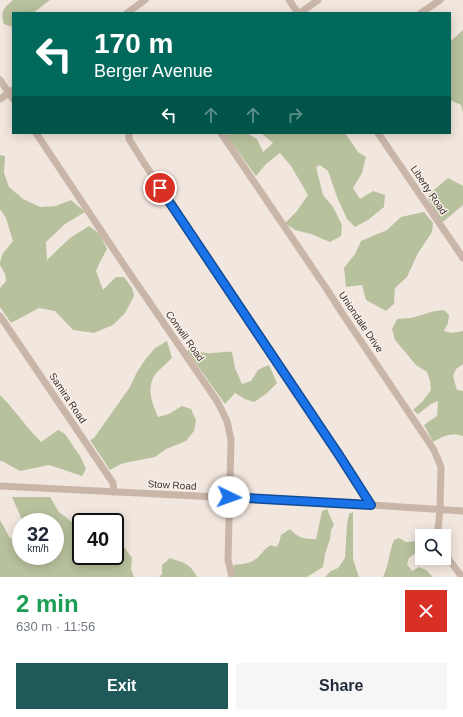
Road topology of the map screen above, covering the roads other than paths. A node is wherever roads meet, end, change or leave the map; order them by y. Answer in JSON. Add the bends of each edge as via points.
{"nodes":[{"id":1,"x":146,"y":0,"type":"edge"},
{"id":2,"x":289,"y":0,"type":"edge"},
{"id":3,"x":318,"y":0,"type":"edge"},
{"id":4,"x":440,"y":0,"type":"edge"},
{"id":5,"x":128,"y":12,"type":"edge"},
{"id":6,"x":298,"y":12,"type":"edge"},
{"id":7,"x":300,"y":12,"type":"edge"},
{"id":8,"x":422,"y":12,"type":"edge"},
{"id":9,"x":0,"y":80,"type":"edge"},
{"id":10,"x":12,"y":94,"type":"edge"},
{"id":11,"x":0,"y":98,"type":"edge"},
{"id":12,"x":37,"y":134,"type":"edge"},
{"id":13,"x":129,"y":134,"type":"edge"},
{"id":14,"x":222,"y":134,"type":"edge"},
{"id":15,"x":379,"y":134,"type":"edge"},
{"id":16,"x":463,"y":258,"type":"edge"},
{"id":17,"x":0,"y":316,"type":"edge"},
{"id":18,"x":0,"y":486,"type":"edge"},
{"id":19,"x":114,"y":492,"type":"junction"},
{"id":20,"x":229,"y":497,"type":"junction"},
{"id":21,"x":371,"y":505,"type":"junction"},
{"id":22,"x":440,"y":510,"type":"junction"},
{"id":23,"x":463,"y":511,"type":"edge"},
{"id":24,"x":438,"y":529,"type":"edge"},
{"id":25,"x":451,"y":562,"type":"edge"},
{"id":26,"x":232,"y":577,"type":"edge"},
{"id":27,"x":462,"y":577,"type":"edge"}],
"edges":[{"from":1,"to":5,"type":"street"},
{"from":2,"to":6,"type":"street"},
{"from":3,"to":7,"type":"street"},
{"from":4,"to":8,"type":"street"},
{"from":9,"to":10,"type":"street"},
{"from":10,"to":11,"type":"street"},
{"from":12,"to":20,"type":"street","name":"Conwill Road","via":[[224,413],[230,440]]},
{"from":13,"to":21,"type":"street","via":[[129,139],[144,164]]},
{"from":14,"to":22,"type":"street","name":"Uniondale Drive","via":[[434,450],[441,467]]},
{"from":15,"to":16,"type":"street","name":"Liberty Road"},
{"from":17,"to":19,"type":"street","name":"Samira Road","via":[[113,484]]},
{"from":18,"to":19,"type":"street","name":"Stow Road"},
{"from":19,"to":20,"type":"street","name":"Stow Road"},
{"from":20,"to":21,"type":"street","name":"Stow Road"},
{"from":20,"to":26,"type":"street","name":"Conwill Road","via":[[228,560]]},
{"from":21,"to":22,"type":"street","name":"Stow Road"},
{"from":22,"to":23,"type":"street","name":"Stow Road"},
{"from":22,"to":24,"type":"street","name":"Uniondale Drive"},
{"from":25,"to":27,"type":"street"}]}
